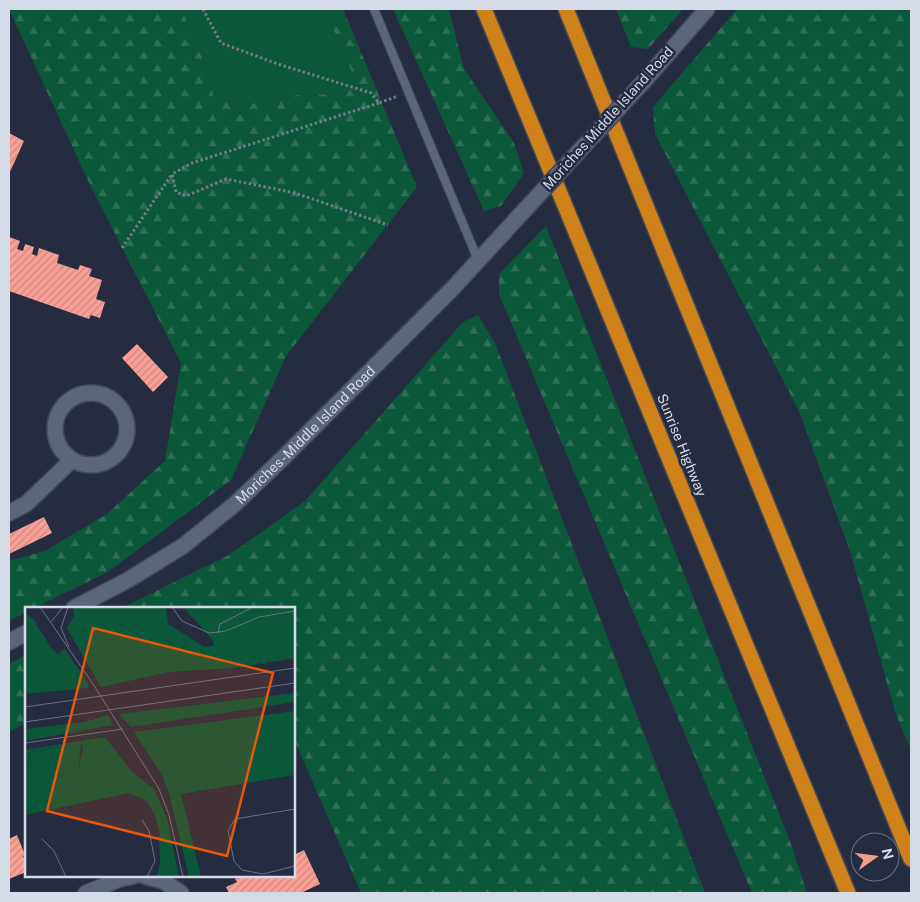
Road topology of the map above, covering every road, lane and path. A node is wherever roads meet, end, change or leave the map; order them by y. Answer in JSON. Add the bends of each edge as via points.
{"nodes":[{"id":1,"x":204,"y":9,"type":"edge"},
{"id":2,"x":374,"y":9,"type":"edge"},
{"id":3,"x":484,"y":9,"type":"edge"},
{"id":4,"x":566,"y":9,"type":"edge"},
{"id":5,"x":707,"y":9,"type":"edge"},
{"id":6,"x":408,"y":92,"type":"junction"},
{"id":7,"x":379,"y":103,"type":"junction"},
{"id":8,"x":172,"y":174,"type":"junction"},
{"id":9,"x":388,"y":225,"type":"dead end"},
{"id":10,"x":509,"y":227,"type":"joint"},
{"id":11,"x":122,"y":248,"type":"dead end"},
{"id":12,"x":478,"y":260,"type":"junction"},
{"id":13,"x":72,"y":460,"type":"junction"},
{"id":14,"x":9,"y":513,"type":"edge"},
{"id":15,"x":76,"y":607,"type":"edge"},
{"id":16,"x":25,"y":634,"type":"edge"},
{"id":17,"x":9,"y":642,"type":"edge"},
{"id":18,"x":911,"y":859,"type":"edge"},
{"id":19,"x":129,"y":877,"type":"edge"},
{"id":20,"x":148,"y":877,"type":"edge"},
{"id":21,"x":86,"y":893,"type":"edge"},
{"id":22,"x":181,"y":893,"type":"edge"},
{"id":23,"x":848,"y":893,"type":"edge"}],
"edges":[{"from":1,"to":7,"type":"path","via":[[221,43],[371,93]]},
{"from":2,"to":6,"type":"lane"},
{"from":3,"to":23,"type":"highway","name":"Sunrise Highway"},
{"from":4,"to":18,"type":"highway"},
{"from":5,"to":10,"type":"main road","name":"Moriches Middle Island Road","bridge":true},
{"from":6,"to":7,"type":"path"},
{"from":6,"to":12,"type":"lane"},
{"from":7,"to":8,"type":"path","via":[[192,163]]},
{"from":8,"to":9,"type":"path","via":[[176,192],[186,196],[226,179],[295,193]]},
{"from":8,"to":11,"type":"path"},
{"from":10,"to":12,"type":"main road","name":"Moriches-Middle Island Road"},
{"from":12,"to":15,"type":"main road","name":"Moriches-Middle Island Road","via":[[235,504],[183,546]]},
{"from":13,"to":13,"type":"main road","via":[[98,465],[120,451],[128,426],[116,402],[105,395],[92,392],[78,394],[59,412],[56,438]]},
{"from":13,"to":14,"type":"main road","via":[[26,504]]},
{"from":16,"to":17,"type":"main road"},
{"from":19,"to":21,"type":"main road"},
{"from":20,"to":22,"type":"main road","via":[[162,881]]}]}
